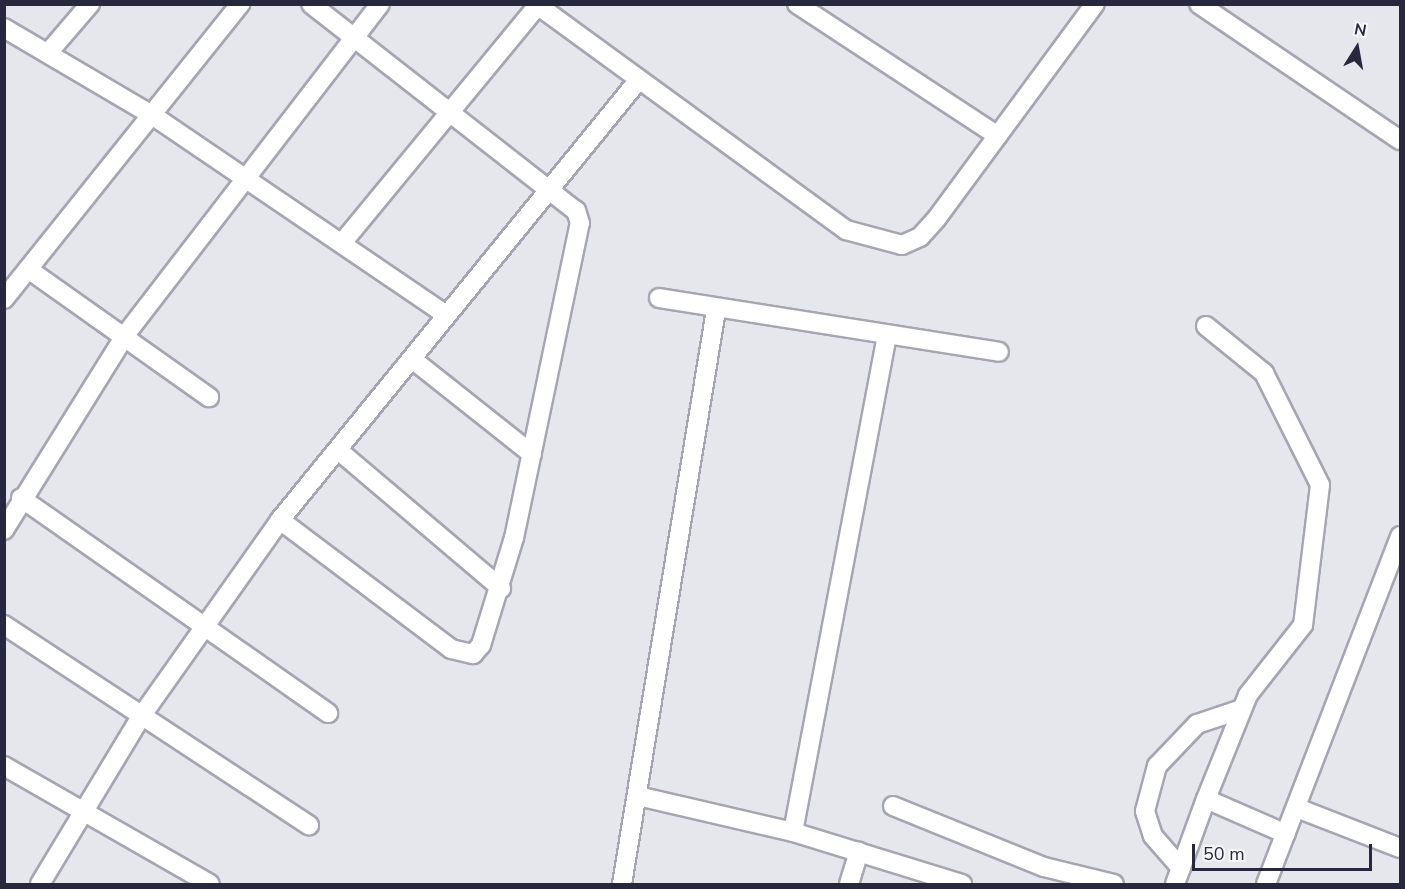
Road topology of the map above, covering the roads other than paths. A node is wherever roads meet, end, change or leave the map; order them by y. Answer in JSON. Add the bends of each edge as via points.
{"nodes":[{"id":1,"x":90,"y":4,"type":"edge"},
{"id":2,"x":240,"y":4,"type":"edge"},
{"id":3,"x":311,"y":4,"type":"edge"},
{"id":4,"x":380,"y":4,"type":"edge"},
{"id":5,"x":797,"y":4,"type":"edge"},
{"id":6,"x":1199,"y":4,"type":"edge"},
{"id":7,"x":538,"y":5,"type":"edge"},
{"id":8,"x":1090,"y":6,"type":"edge"},
{"id":9,"x":4,"y":28,"type":"edge"},
{"id":10,"x":353,"y":37,"type":"junction"},
{"id":11,"x":48,"y":53,"type":"junction"},
{"id":12,"x":637,"y":82,"type":"junction"},
{"id":13,"x":451,"y":111,"type":"junction"},
{"id":14,"x":155,"y":117,"type":"junction"},
{"id":15,"x":999,"y":136,"type":"junction"},
{"id":16,"x":1401,"y":140,"type":"edge"},
{"id":17,"x":247,"y":181,"type":"junction"},
{"id":18,"x":547,"y":189,"type":"junction"},
{"id":19,"x":342,"y":243,"type":"junction"},
{"id":20,"x":28,"y":269,"type":"junction"},
{"id":21,"x":659,"y":298,"type":"dead end"},
{"id":22,"x":4,"y":299,"type":"edge"},
{"id":23,"x":716,"y":310,"type":"junction"},
{"id":24,"x":446,"y":315,"type":"junction"},
{"id":25,"x":1206,"y":326,"type":"dead end"},
{"id":26,"x":126,"y":334,"type":"junction"},
{"id":27,"x":887,"y":335,"type":"junction"},
{"id":28,"x":999,"y":352,"type":"dead end"},
{"id":29,"x":412,"y":359,"type":"junction"},
{"id":30,"x":209,"y":397,"type":"dead end"},
{"id":31,"x":338,"y":450,"type":"junction"},
{"id":32,"x":532,"y":454,"type":"junction"},
{"id":33,"x":21,"y":498,"type":"junction"},
{"id":34,"x":280,"y":520,"type":"junction"},
{"id":35,"x":4,"y":530,"type":"edge"},
{"id":36,"x":1401,"y":536,"type":"edge"},
{"id":37,"x":501,"y":588,"type":"junction"},
{"id":38,"x":4,"y":625,"type":"edge"},
{"id":39,"x":203,"y":627,"type":"junction"},
{"id":40,"x":1242,"y":709,"type":"junction"},
{"id":41,"x":328,"y":713,"type":"dead end"},
{"id":42,"x":140,"y":718,"type":"junction"},
{"id":43,"x":4,"y":766,"type":"edge"},
{"id":44,"x":639,"y":796,"type":"junction"},
{"id":45,"x":1206,"y":799,"type":"junction"},
{"id":46,"x":893,"y":806,"type":"dead end"},
{"id":47,"x":1297,"y":808,"type":"junction"},
{"id":48,"x":81,"y":810,"type":"junction"},
{"id":49,"x":309,"y":825,"type":"dead end"},
{"id":50,"x":793,"y":832,"type":"junction"},
{"id":51,"x":1286,"y":834,"type":"junction"},
{"id":52,"x":1401,"y":848,"type":"edge"},
{"id":53,"x":859,"y":852,"type":"junction"},
{"id":54,"x":1178,"y":876,"type":"edge"},
{"id":55,"x":40,"y":885,"type":"edge"},
{"id":56,"x":210,"y":885,"type":"edge"},
{"id":57,"x":622,"y":885,"type":"edge"},
{"id":58,"x":849,"y":885,"type":"edge"},
{"id":59,"x":962,"y":885,"type":"edge"},
{"id":60,"x":1114,"y":885,"type":"edge"},
{"id":61,"x":1266,"y":885,"type":"edge"}],
"edges":[{"from":1,"to":11,"type":"street"},
{"from":2,"to":14,"type":"street"},
{"from":3,"to":10,"type":"street"},
{"from":4,"to":10,"type":"street"},
{"from":5,"to":15,"type":"street"},
{"from":6,"to":16,"type":"street"},
{"from":7,"to":12,"type":"street"},
{"from":7,"to":13,"type":"street"},
{"from":8,"to":15,"type":"street"},
{"from":9,"to":11,"type":"street"},
{"from":10,"to":13,"type":"street"},
{"from":10,"to":17,"type":"street"},
{"from":11,"to":14,"type":"street"},
{"from":12,"to":15,"type":"street","via":[[846,230],[877,243],[902,245],[920,237]]},
{"from":12,"to":18,"type":"street"},
{"from":13,"to":18,"type":"street"},
{"from":13,"to":19,"type":"street"},
{"from":14,"to":17,"type":"street"},
{"from":14,"to":20,"type":"street"},
{"from":17,"to":19,"type":"street"},
{"from":17,"to":26,"type":"street"},
{"from":18,"to":24,"type":"street"},
{"from":18,"to":32,"type":"street","via":[[576,211],[580,223]]},
{"from":19,"to":24,"type":"street"},
{"from":20,"to":22,"type":"street"},
{"from":20,"to":26,"type":"street"},
{"from":21,"to":23,"type":"street"},
{"from":23,"to":27,"type":"street"},
{"from":23,"to":44,"type":"street"},
{"from":24,"to":29,"type":"street"},
{"from":25,"to":40,"type":"street","via":[[1264,373],[1320,485],[1303,625]]},
{"from":26,"to":30,"type":"street"},
{"from":26,"to":33,"type":"street"},
{"from":27,"to":28,"type":"street"},
{"from":27,"to":50,"type":"street"},
{"from":29,"to":31,"type":"street"},
{"from":29,"to":32,"type":"street"},
{"from":31,"to":34,"type":"street"},
{"from":31,"to":37,"type":"street"},
{"from":32,"to":37,"type":"street"},
{"from":33,"to":35,"type":"street"},
{"from":33,"to":39,"type":"street"},
{"from":34,"to":37,"type":"street","via":[[463,654],[481,645]]},
{"from":34,"to":39,"type":"street"},
{"from":36,"to":47,"type":"street"},
{"from":38,"to":42,"type":"street"},
{"from":39,"to":41,"type":"street"},
{"from":39,"to":42,"type":"street"},
{"from":40,"to":45,"type":"street"},
{"from":40,"to":54,"type":"street","via":[[1197,724],[1157,766],[1144,811],[1153,836]]},
{"from":42,"to":48,"type":"street"},
{"from":42,"to":49,"type":"street"},
{"from":43,"to":48,"type":"street"},
{"from":44,"to":50,"type":"street"},
{"from":44,"to":57,"type":"street"},
{"from":45,"to":51,"type":"street"},
{"from":45,"to":54,"type":"street"},
{"from":46,"to":60,"type":"street","via":[[1044,867]]},
{"from":47,"to":51,"type":"street"},
{"from":47,"to":52,"type":"street"},
{"from":48,"to":55,"type":"street"},
{"from":48,"to":56,"type":"street"},
{"from":50,"to":53,"type":"street"},
{"from":51,"to":61,"type":"street"},
{"from":53,"to":58,"type":"street"},
{"from":53,"to":59,"type":"street"}]}
